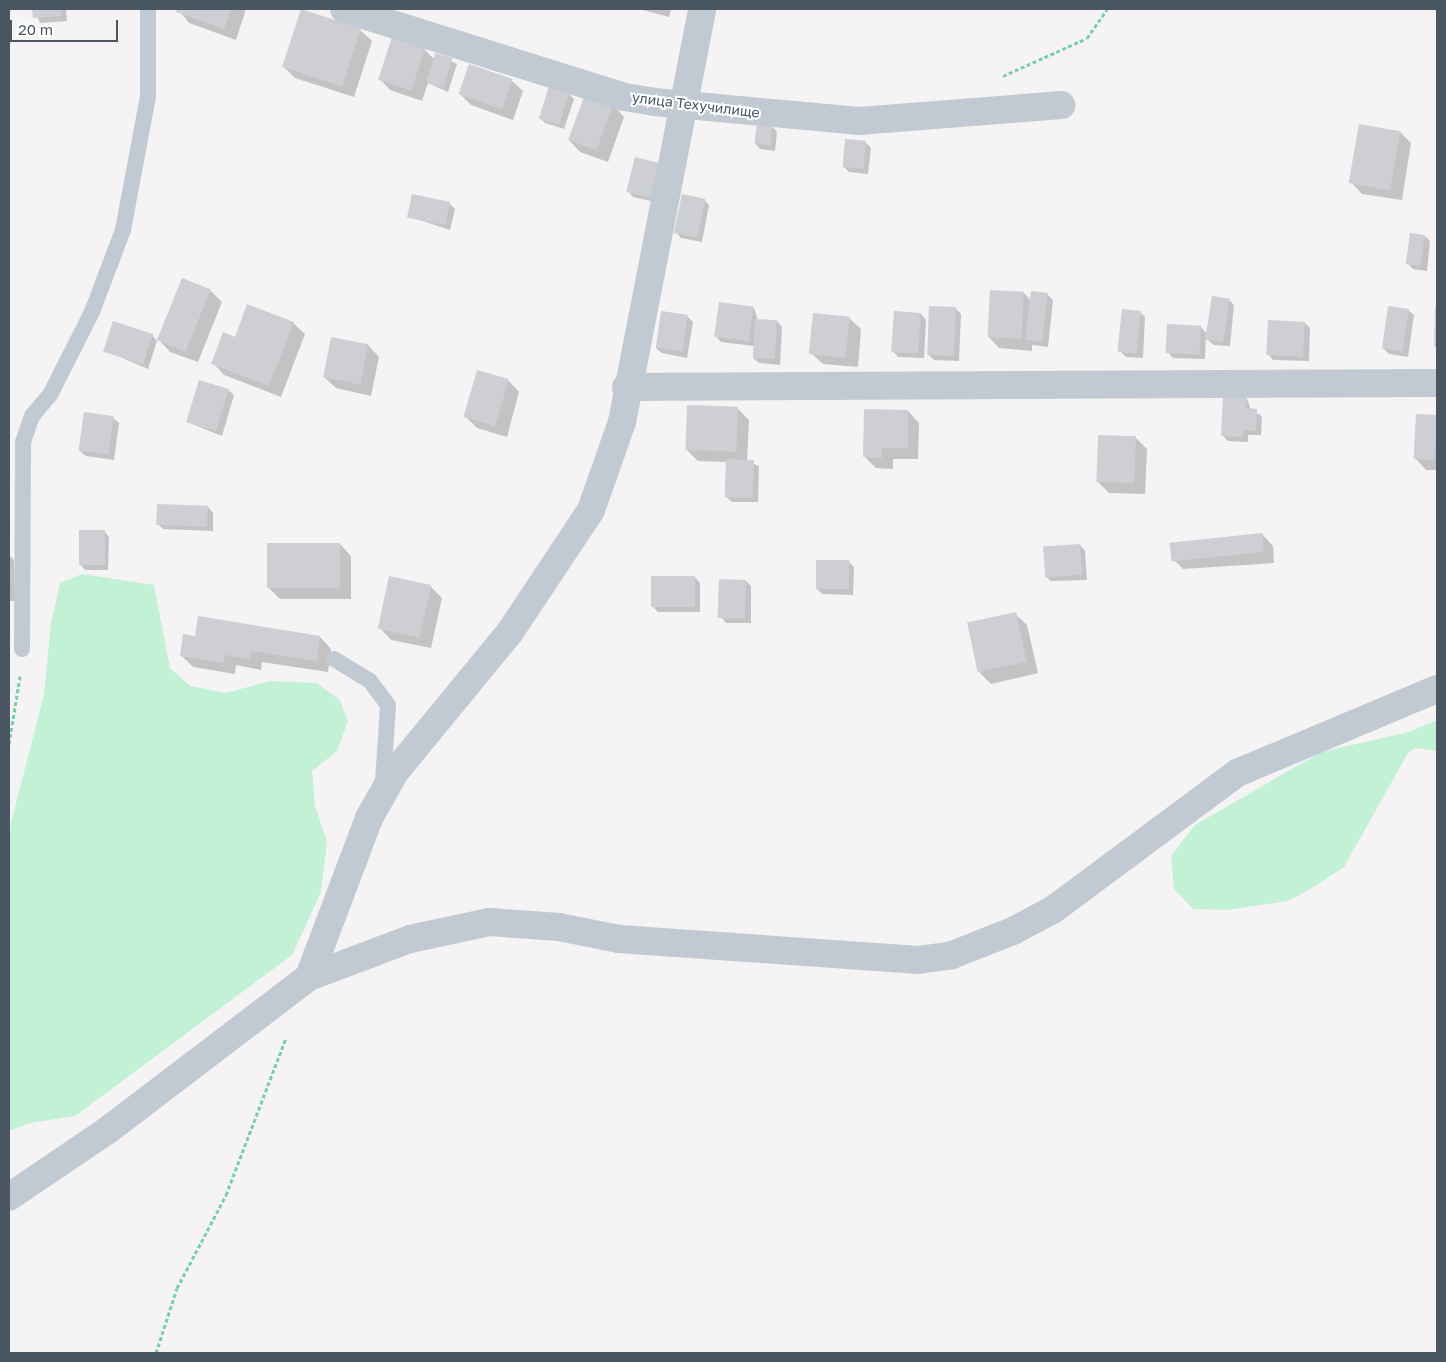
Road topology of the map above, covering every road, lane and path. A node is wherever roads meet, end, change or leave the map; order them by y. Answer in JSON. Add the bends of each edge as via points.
{"nodes":[{"id":1,"x":148,"y":9,"type":"edge"},
{"id":2,"x":344,"y":9,"type":"edge"},
{"id":3,"x":702,"y":9,"type":"edge"},
{"id":4,"x":1107,"y":9,"type":"edge"},
{"id":5,"x":997,"y":79,"type":"dead end"},
{"id":6,"x":682,"y":104,"type":"junction"},
{"id":7,"x":1061,"y":105,"type":"dead end"},
{"id":8,"x":1437,"y":383,"type":"edge"},
{"id":9,"x":626,"y":387,"type":"junction"},
{"id":10,"x":16,"y":496,"type":"edge"},
{"id":11,"x":22,"y":649,"type":"joint"},
{"id":12,"x":334,"y":659,"type":"dead end"},
{"id":13,"x":1437,"y":689,"type":"edge"},
{"id":14,"x":9,"y":744,"type":"edge"},
{"id":15,"x":380,"y":799,"type":"junction"},
{"id":16,"x":308,"y":977,"type":"junction"},
{"id":17,"x":288,"y":1031,"type":"dead end"},
{"id":18,"x":9,"y":1198,"type":"edge"},
{"id":19,"x":156,"y":1353,"type":"edge"}],
"edges":[{"from":1,"to":10,"type":"lane","via":[[148,97],[122,230],[92,312],[50,393],[32,416],[23,442]]},
{"from":2,"to":6,"type":"street","name":"улица Техучилище","via":[[624,97]]},
{"from":3,"to":6,"type":"street"},
{"from":4,"to":5,"type":"path","via":[[1087,38],[1028,61]]},
{"from":6,"to":7,"type":"street","name":"улица Техучилище","via":[[851,121]]},
{"from":6,"to":9,"type":"street"},
{"from":8,"to":9,"type":"street"},
{"from":9,"to":15,"type":"street","via":[[614,450],[592,510],[510,632],[395,772]]},
{"from":10,"to":11,"type":"lane"},
{"from":11,"to":14,"type":"path"},
{"from":12,"to":15,"type":"lane","via":[[370,681],[388,705],[387,753]]},
{"from":13,"to":16,"type":"street","via":[[1237,773],[1054,909],[1005,935],[952,955],[918,960],[619,939],[559,927],[489,922],[410,939]]},
{"from":15,"to":16,"type":"street","via":[[340,889]]},
{"from":16,"to":18,"type":"street","via":[[108,1130]]},
{"from":17,"to":19,"type":"path","via":[[226,1195],[177,1288]]}]}
